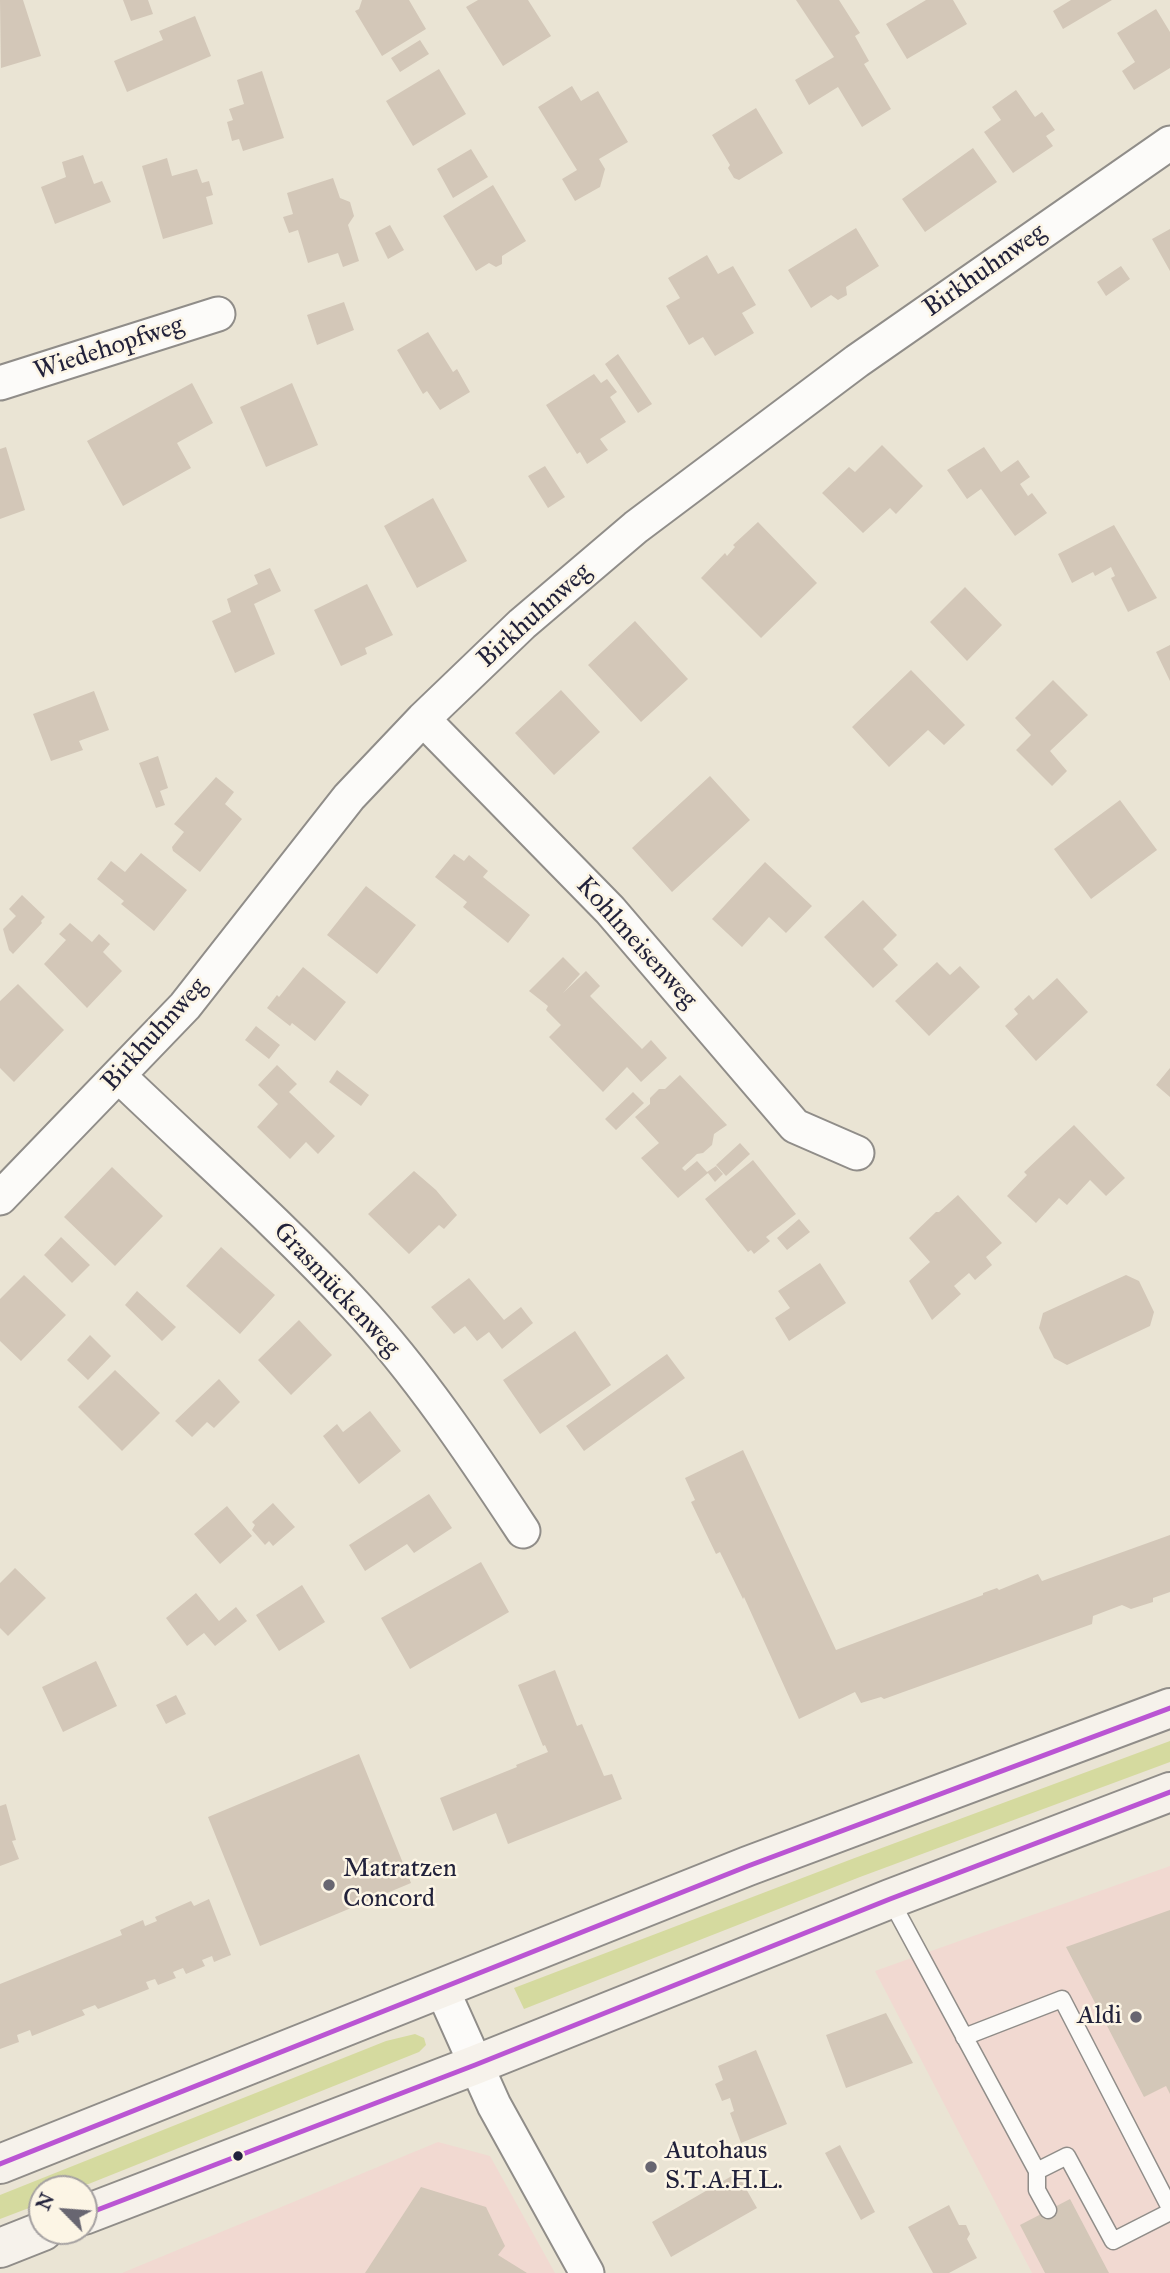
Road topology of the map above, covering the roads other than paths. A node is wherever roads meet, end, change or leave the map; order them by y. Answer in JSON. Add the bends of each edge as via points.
{"nodes":[{"id":1,"x":1170,"y":143,"type":"edge"},
{"id":2,"x":218,"y":314,"type":"dead end"},
{"id":3,"x":0,"y":383,"type":"edge"},
{"id":4,"x":423,"y":719,"type":"junction"},
{"id":5,"x":119,"y":1076,"type":"junction"},
{"id":6,"x":857,"y":1153,"type":"dead end"},
{"id":7,"x":0,"y":1198,"type":"edge"},
{"id":8,"x":523,"y":1531,"type":"dead end"},
{"id":9,"x":1170,"y":1708,"type":"edge"},
{"id":10,"x":1170,"y":1792,"type":"edge"},
{"id":11,"x":890,"y":1899,"type":"junction"},
{"id":12,"x":442,"y":1989,"type":"junction"},
{"id":13,"x":964,"y":2037,"type":"junction"},
{"id":14,"x":475,"y":2065,"type":"junction"},
{"id":15,"x":0,"y":2164,"type":"edge"},
{"id":16,"x":1037,"y":2171,"type":"junction"},
{"id":17,"x":98,"y":2210,"type":"edge"},
{"id":18,"x":1048,"y":2210,"type":"dead end"},
{"id":19,"x":1170,"y":2210,"type":"edge"},
{"id":20,"x":28,"y":2237,"type":"edge"},
{"id":21,"x":0,"y":2248,"type":"edge"},
{"id":22,"x":587,"y":2273,"type":"edge"}],
"edges":[{"from":1,"to":4,"type":"street","name":"Birkhuhnweg","via":[[858,361],[636,527],[522,624]]},
{"from":2,"to":3,"type":"street","name":"Wiedehopfweg"},
{"from":4,"to":5,"type":"street","name":"Birkhuhnweg","via":[[349,797],[185,1006]]},
{"from":4,"to":6,"type":"street","name":"Kohlmeisenweg","via":[[610,910],[795,1126]]},
{"from":5,"to":7,"type":"street","name":"Birkhuhnweg"},
{"from":5,"to":8,"type":"street","name":"Grasmückenweg","via":[[356,1306],[442,1410]]},
{"from":9,"to":12,"type":"main road","via":[[748,1866]]},
{"from":10,"to":11,"type":"main road"},
{"from":11,"to":13,"type":"lane"},
{"from":11,"to":14,"type":"main road"},
{"from":12,"to":14,"type":"street"},
{"from":12,"to":15,"type":"main road"},
{"from":13,"to":16,"type":"lane"},
{"from":13,"to":19,"type":"lane","via":[[1062,1999]]},
{"from":14,"to":17,"type":"main road"},
{"from":14,"to":22,"type":"street"},
{"from":16,"to":18,"type":"lane","via":[[1038,2190]]},
{"from":16,"to":19,"type":"lane","via":[[1067,2156],[1113,2241]]},
{"from":20,"to":21,"type":"main road"}]}
